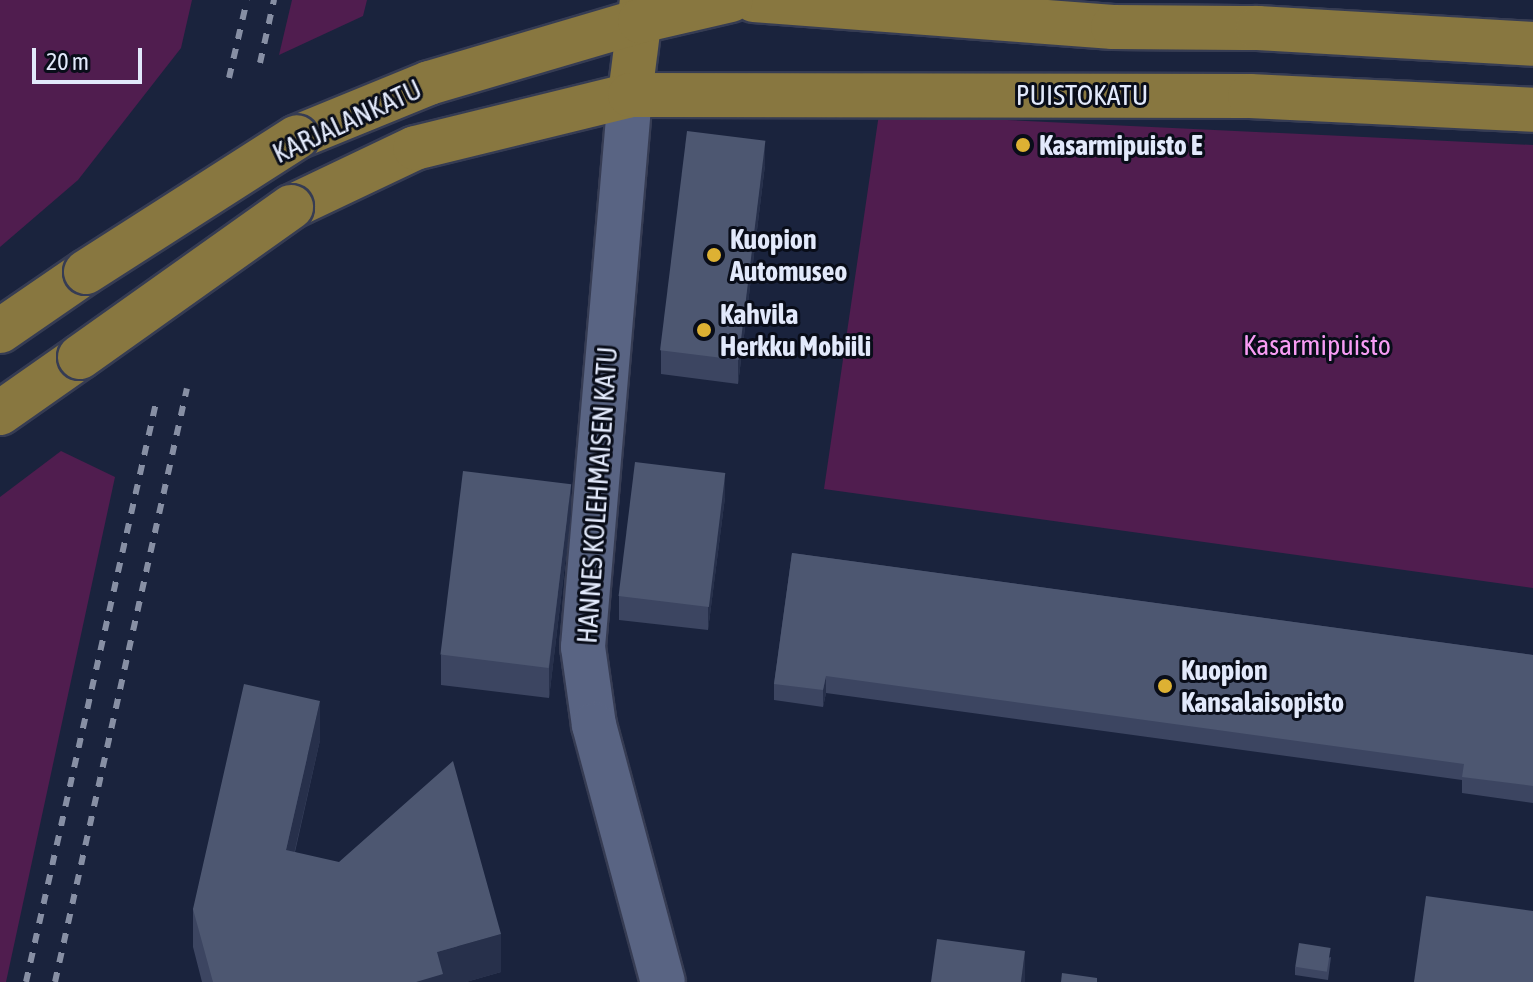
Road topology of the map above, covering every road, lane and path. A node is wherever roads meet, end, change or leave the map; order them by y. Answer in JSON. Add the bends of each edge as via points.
{"nodes":[{"id":1,"x":731,"y":0,"type":"edge"},
{"id":2,"x":754,"y":0,"type":"edge"},
{"id":3,"x":641,"y":10,"type":"edge"},
{"id":4,"x":1533,"y":44,"type":"edge"},
{"id":5,"x":630,"y":95,"type":"junction"},
{"id":6,"x":1533,"y":110,"type":"edge"},
{"id":7,"x":0,"y":331,"type":"edge"},
{"id":8,"x":0,"y":413,"type":"edge"},
{"id":9,"x":663,"y":982,"type":"edge"}],
"edges":[{"from":1,"to":3,"type":"main road"},
{"from":2,"to":4,"type":"main road","via":[[1113,27],[1258,28]]},
{"from":3,"to":5,"type":"main road"},
{"from":3,"to":7,"type":"main road","name":"KARJALANKATU","bridge":true,"via":[[429,83],[297,137]]},
{"from":5,"to":6,"type":"main road","name":"PUISTOKATU","via":[[1250,96]]},
{"from":5,"to":8,"type":"main road","name":"KARJALANKATU","bridge":true,"via":[[415,148],[291,207]]},
{"from":5,"to":9,"type":"street","name":"HANNES KOLEHMAISEN KATU","via":[[583,647],[594,725]]}]}
